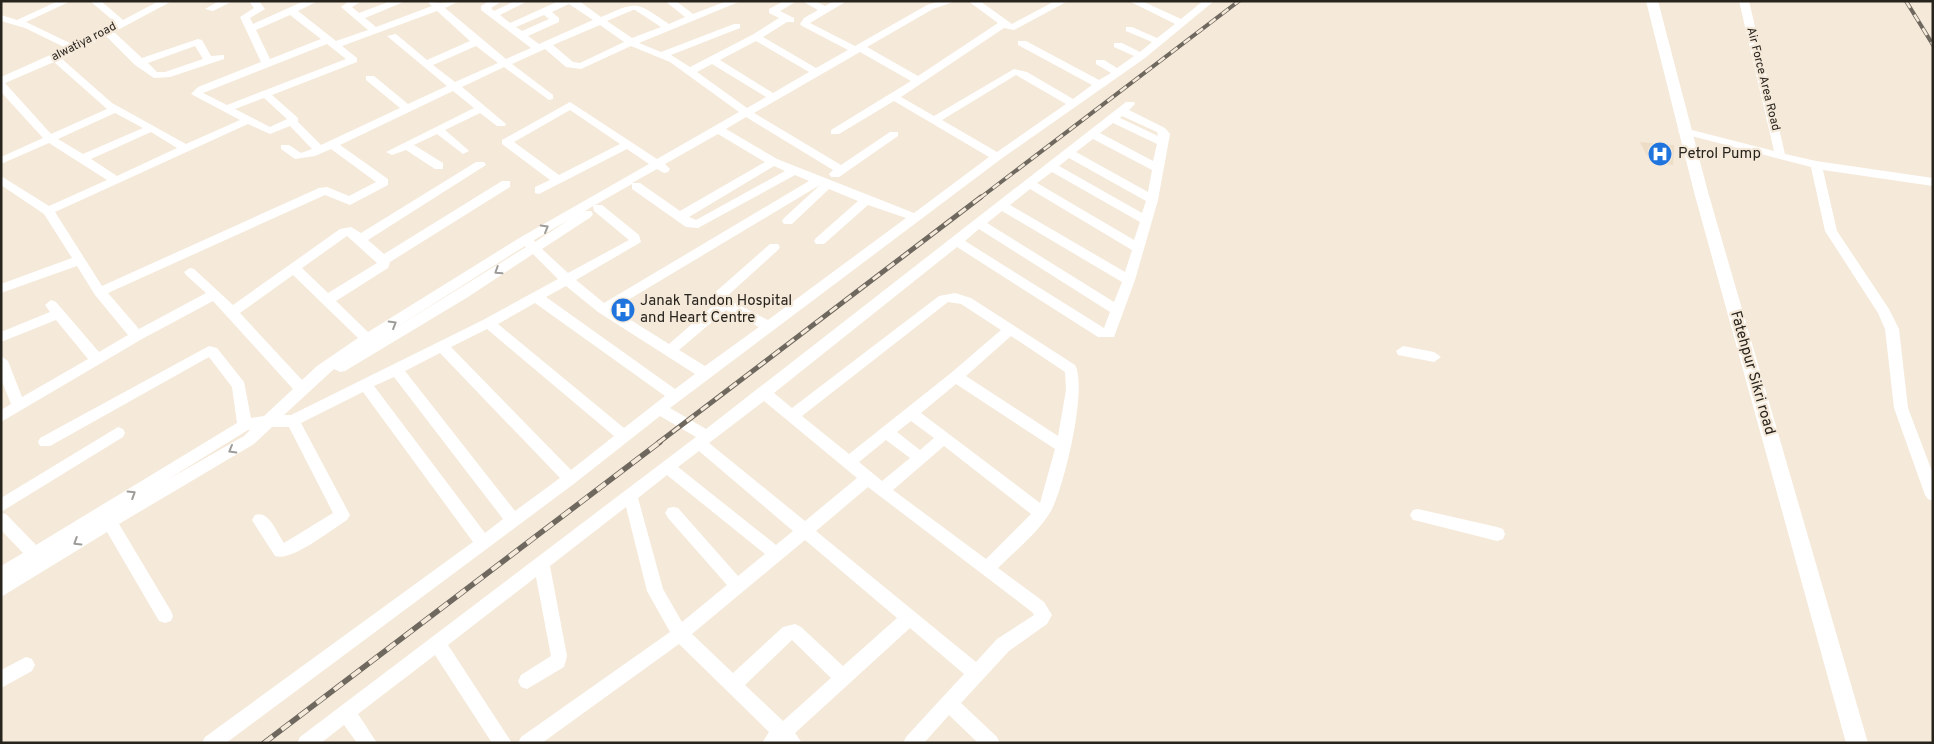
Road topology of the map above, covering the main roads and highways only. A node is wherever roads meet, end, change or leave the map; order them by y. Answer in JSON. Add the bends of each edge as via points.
{"nodes":[{"id":1,"x":1652,"y":1,"type":"edge"},
{"id":2,"x":1857,"y":743,"type":"edge"}],
"edges":[{"from":1,"to":2,"type":"main road","name":"Fatehpur Sikri road","via":[[1684,130]]}]}
